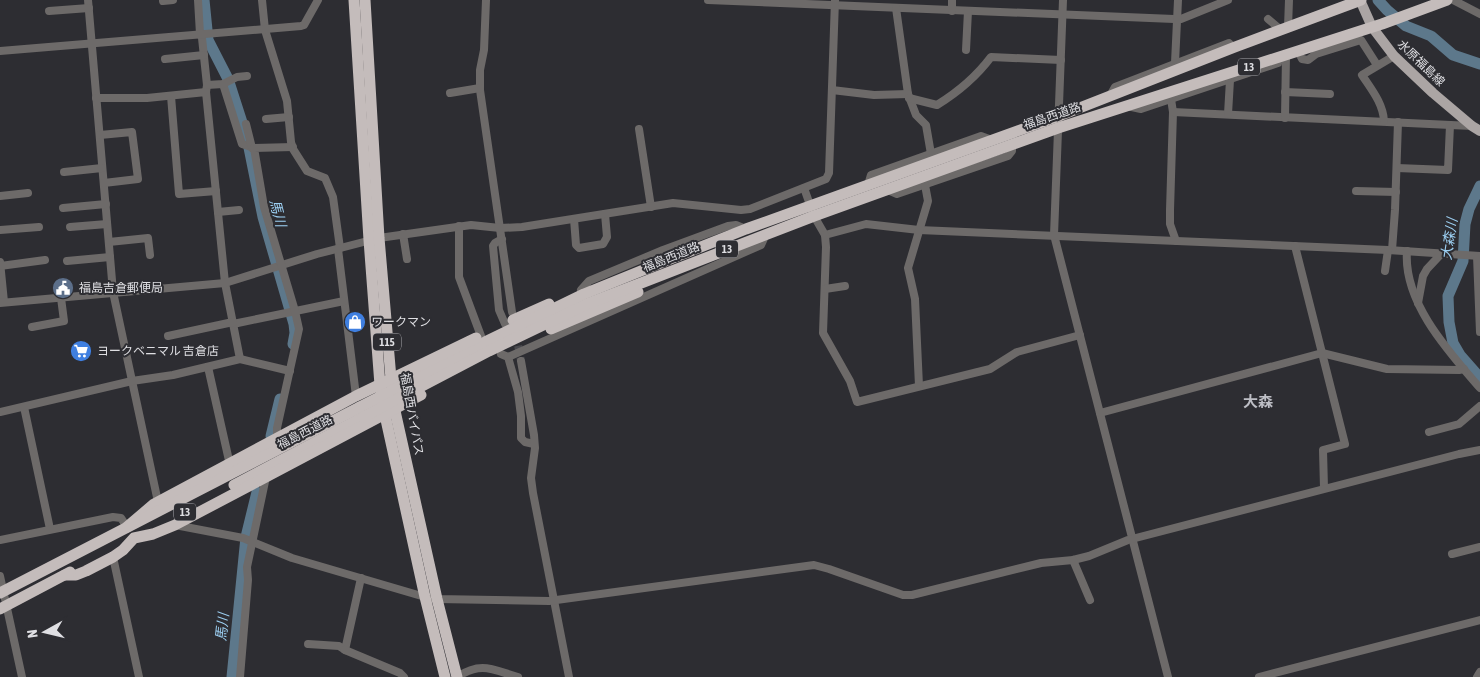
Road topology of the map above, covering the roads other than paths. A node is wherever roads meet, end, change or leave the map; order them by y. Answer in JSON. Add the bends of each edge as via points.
{"nodes":[{"id":1,"x":173,"y":0,"type":"edge"},
{"id":2,"x":198,"y":0,"type":"edge"},
{"id":3,"x":262,"y":0,"type":"edge"},
{"id":4,"x":318,"y":0,"type":"edge"},
{"id":5,"x":354,"y":0,"type":"edge"},
{"id":6,"x":365,"y":0,"type":"edge"},
{"id":7,"x":486,"y":0,"type":"edge"},
{"id":8,"x":708,"y":0,"type":"edge"},
{"id":9,"x":952,"y":0,"type":"edge"},
{"id":10,"x":1063,"y":0,"type":"edge"},
{"id":11,"x":1178,"y":0,"type":"edge"},
{"id":12,"x":1228,"y":0,"type":"edge"},
{"id":13,"x":1288,"y":0,"type":"edge"},
{"id":14,"x":1360,"y":0,"type":"edge"},
{"id":15,"x":1447,"y":0,"type":"edge"},
{"id":16,"x":1453,"y":0,"type":"edge"},
{"id":17,"x":163,"y":1,"type":"edge"},
{"id":18,"x":835,"y":2,"type":"edge"},
{"id":19,"x":89,"y":4,"type":"edge"},
{"id":20,"x":896,"y":8,"type":"junction"},
{"id":21,"x":952,"y":11,"type":"junction"},
{"id":22,"x":968,"y":11,"type":"junction"},
{"id":23,"x":49,"y":12,"type":"dead end"},
{"id":24,"x":1480,"y":14,"type":"edge"},
{"id":25,"x":1062,"y":15,"type":"junction"},
{"id":26,"x":1178,"y":19,"type":"junction"},
{"id":27,"x":1268,"y":19,"type":"dead end"},
{"id":28,"x":1377,"y":25,"type":"junction"},
{"id":29,"x":1284,"y":29,"type":"junction"},
{"id":30,"x":265,"y":30,"type":"junction"},
{"id":31,"x":205,"y":34,"type":"junction"},
{"id":32,"x":92,"y":43,"type":"junction"},
{"id":33,"x":1235,"y":47,"type":"junction"},
{"id":34,"x":966,"y":50,"type":"dead end"},
{"id":35,"x":0,"y":51,"type":"edge"},
{"id":36,"x":1298,"y":51,"type":"junction"},
{"id":37,"x":204,"y":55,"type":"junction"},
{"id":38,"x":1286,"y":55,"type":"junction"},
{"id":39,"x":1394,"y":56,"type":"junction"},
{"id":40,"x":165,"y":59,"type":"dead end"},
{"id":41,"x":1060,"y":60,"type":"junction"},
{"id":42,"x":1175,"y":63,"type":"junction"},
{"id":43,"x":1377,"y":65,"type":"junction"},
{"id":44,"x":247,"y":76,"type":"dead end"},
{"id":45,"x":1230,"y":80,"type":"junction"},
{"id":46,"x":227,"y":82,"type":"junction"},
{"id":47,"x":480,"y":88,"type":"junction"},
{"id":48,"x":207,"y":89,"type":"junction"},
{"id":49,"x":832,"y":90,"type":"junction"},
{"id":50,"x":1285,"y":92,"type":"junction"},
{"id":51,"x":450,"y":93,"type":"dead end"},
{"id":52,"x":1111,"y":94,"type":"junction"},
{"id":53,"x":1330,"y":94,"type":"dead end"},
{"id":54,"x":171,"y":96,"type":"junction"},
{"id":55,"x":908,"y":96,"type":"junction"},
{"id":56,"x":96,"y":98,"type":"junction"},
{"id":57,"x":1171,"y":99,"type":"junction"},
{"id":58,"x":1126,"y":106,"type":"junction"},
{"id":59,"x":1173,"y":112,"type":"junction"},
{"id":60,"x":1228,"y":114,"type":"junction"},
{"id":61,"x":289,"y":117,"type":"junction"},
{"id":62,"x":1285,"y":118,"type":"junction"},
{"id":63,"x":266,"y":119,"type":"dead end"},
{"id":64,"x":1384,"y":121,"type":"junction"},
{"id":65,"x":1058,"y":122,"type":"junction"},
{"id":66,"x":1398,"y":122,"type":"junction"},
{"id":67,"x":246,"y":124,"type":"dead end"},
{"id":68,"x":1450,"y":125,"type":"junction"},
{"id":69,"x":639,"y":129,"type":"dead end"},
{"id":70,"x":1476,"y":129,"type":"edge"},
{"id":71,"x":100,"y":135,"type":"junction"},
{"id":72,"x":992,"y":140,"type":"junction"},
{"id":73,"x":1012,"y":144,"type":"junction"},
{"id":74,"x":251,"y":147,"type":"junction"},
{"id":75,"x":293,"y":147,"type":"junction"},
{"id":76,"x":931,"y":154,"type":"junction"},
{"id":77,"x":102,"y":168,"type":"junction"},
{"id":78,"x":1397,"y":168,"type":"junction"},
{"id":79,"x":64,"y":172,"type":"dead end"},
{"id":80,"x":104,"y":183,"type":"junction"},
{"id":81,"x":868,"y":185,"type":"junction"},
{"id":82,"x":925,"y":185,"type":"junction"},
{"id":83,"x":804,"y":188,"type":"junction"},
{"id":84,"x":888,"y":190,"type":"junction"},
{"id":85,"x":216,"y":191,"type":"junction"},
{"id":86,"x":1356,"y":191,"type":"dead end"},
{"id":87,"x":1396,"y":192,"type":"junction"},
{"id":88,"x":28,"y":193,"type":"dead end"},
{"id":89,"x":0,"y":196,"type":"edge"},
{"id":90,"x":106,"y":204,"type":"junction"},
{"id":91,"x":651,"y":207,"type":"junction"},
{"id":92,"x":63,"y":208,"type":"dead end"},
{"id":93,"x":239,"y":210,"type":"dead end"},
{"id":94,"x":812,"y":211,"type":"junction"},
{"id":95,"x":218,"y":212,"type":"junction"},
{"id":96,"x":605,"y":214,"type":"junction"},
{"id":97,"x":574,"y":219,"type":"junction"},
{"id":98,"x":107,"y":224,"type":"junction"},
{"id":99,"x":460,"y":226,"type":"junction"},
{"id":100,"x":39,"y":227,"type":"dead end"},
{"id":101,"x":70,"y":227,"type":"dead end"},
{"id":102,"x":500,"y":228,"type":"junction"},
{"id":103,"x":746,"y":229,"type":"junction"},
{"id":104,"x":0,"y":230,"type":"edge"},
{"id":105,"x":920,"y":230,"type":"junction"},
{"id":106,"x":403,"y":234,"type":"junction"},
{"id":107,"x":766,"y":234,"type":"junction"},
{"id":108,"x":825,"y":235,"type":"junction"},
{"id":109,"x":1054,"y":235,"type":"junction"},
{"id":110,"x":374,"y":239,"type":"junction"},
{"id":111,"x":502,"y":239,"type":"junction"},
{"id":112,"x":1176,"y":241,"type":"junction"},
{"id":113,"x":109,"y":242,"type":"junction"},
{"id":114,"x":1295,"y":246,"type":"junction"},
{"id":115,"x":339,"y":248,"type":"junction"},
{"id":116,"x":1390,"y":250,"type":"junction"},
{"id":117,"x":1407,"y":251,"type":"junction"},
{"id":118,"x":1442,"y":253,"type":"junction"},
{"id":119,"x":150,"y":255,"type":"dead end"},
{"id":120,"x":1476,"y":256,"type":"edge"},
{"id":121,"x":110,"y":257,"type":"junction"},
{"id":122,"x":407,"y":258,"type":"dead end"},
{"id":123,"x":673,"y":258,"type":"junction"},
{"id":124,"x":45,"y":260,"type":"dead end"},
{"id":125,"x":0,"y":261,"type":"edge"},
{"id":126,"x":67,"y":261,"type":"dead end"},
{"id":127,"x":696,"y":261,"type":"junction"},
{"id":128,"x":0,"y":266,"type":"edge"},
{"id":129,"x":278,"y":266,"type":"junction"},
{"id":130,"x":1385,"y":271,"type":"dead end"},
{"id":131,"x":225,"y":283,"type":"junction"},
{"id":132,"x":845,"y":286,"type":"dead end"},
{"id":133,"x":824,"y":288,"type":"junction"},
{"id":134,"x":581,"y":290,"type":"junction"},
{"id":135,"x":113,"y":292,"type":"junction"},
{"id":136,"x":60,"y":298,"type":"junction"},
{"id":137,"x":344,"y":301,"type":"junction"},
{"id":138,"x":2,"y":302,"type":"edge"},
{"id":139,"x":1418,"y":303,"type":"junction"},
{"id":140,"x":292,"y":312,"type":"junction"},
{"id":141,"x":512,"y":312,"type":"dead end"},
{"id":142,"x":233,"y":323,"type":"junction"},
{"id":143,"x":505,"y":324,"type":"junction"},
{"id":144,"x":32,"y":327,"type":"dead end"},
{"id":145,"x":1480,"y":332,"type":"edge"},
{"id":146,"x":1080,"y":335,"type":"junction"},
{"id":147,"x":168,"y":336,"type":"dead end"},
{"id":148,"x":480,"y":336,"type":"junction"},
{"id":149,"x":1322,"y":353,"type":"junction"},
{"id":150,"x":504,"y":355,"type":"junction"},
{"id":151,"x":240,"y":359,"type":"junction"},
{"id":152,"x":521,"y":361,"type":"tunnel mouth"},
{"id":153,"x":208,"y":367,"type":"junction"},
{"id":154,"x":1464,"y":369,"type":"junction"},
{"id":155,"x":288,"y":371,"type":"junction"},
{"id":156,"x":132,"y":381,"type":"junction"},
{"id":157,"x":385,"y":382,"type":"junction"},
{"id":158,"x":919,"y":386,"type":"junction"},
{"id":159,"x":1480,"y":388,"type":"edge"},
{"id":160,"x":406,"y":389,"type":"junction"},
{"id":161,"x":1480,"y":406,"type":"edge"},
{"id":162,"x":24,"y":407,"type":"junction"},
{"id":163,"x":360,"y":407,"type":"junction"},
{"id":164,"x":0,"y":412,"type":"edge"},
{"id":165,"x":390,"y":412,"type":"junction"},
{"id":166,"x":1100,"y":413,"type":"junction"},
{"id":167,"x":1429,"y":432,"type":"dead end"},
{"id":168,"x":277,"y":439,"type":"junction"},
{"id":169,"x":534,"y":444,"type":"junction"},
{"id":170,"x":1480,"y":450,"type":"edge"},
{"id":171,"x":230,"y":465,"type":"junction"},
{"id":172,"x":266,"y":477,"type":"junction"},
{"id":173,"x":1324,"y":488,"type":"junction"},
{"id":174,"x":158,"y":502,"type":"junction"},
{"id":175,"x":175,"y":525,"type":"junction"},
{"id":176,"x":127,"y":527,"type":"junction"},
{"id":177,"x":50,"y":530,"type":"junction"},
{"id":178,"x":134,"y":538,"type":"junction"},
{"id":179,"x":248,"y":539,"type":"junction"},
{"id":180,"x":1133,"y":539,"type":"junction"},
{"id":181,"x":0,"y":540,"type":"edge"},
{"id":182,"x":1480,"y":547,"type":"edge"},
{"id":183,"x":1452,"y":554,"type":"dead end"},
{"id":184,"x":113,"y":557,"type":"junction"},
{"id":185,"x":1073,"y":560,"type":"junction"},
{"id":186,"x":65,"y":575,"type":"junction"},
{"id":187,"x":0,"y":576,"type":"edge"},
{"id":188,"x":361,"y":578,"type":"junction"},
{"id":189,"x":2,"y":592,"type":"edge"},
{"id":190,"x":431,"y":598,"type":"junction"},
{"id":191,"x":553,"y":600,"type":"junction"},
{"id":192,"x":1090,"y":600,"type":"dead end"},
{"id":193,"x":4,"y":607,"type":"edge"},
{"id":194,"x":1480,"y":620,"type":"edge"},
{"id":195,"x":308,"y":644,"type":"dead end"},
{"id":196,"x":345,"y":650,"type":"junction"},
{"id":197,"x":1480,"y":672,"type":"edge"},
{"id":198,"x":22,"y":677,"type":"edge"},
{"id":199,"x":139,"y":677,"type":"edge"},
{"id":200,"x":240,"y":677,"type":"edge"},
{"id":201,"x":404,"y":677,"type":"edge"},
{"id":202,"x":445,"y":677,"type":"edge"},
{"id":203,"x":457,"y":677,"type":"edge"},
{"id":204,"x":518,"y":677,"type":"edge"},
{"id":205,"x":569,"y":677,"type":"edge"},
{"id":206,"x":1168,"y":677,"type":"edge"},
{"id":207,"x":1259,"y":677,"type":"edge"},
{"id":208,"x":1477,"y":677,"type":"edge"}],
"edges":[{"from":1,"to":17,"type":"street"},
{"from":2,"to":31,"type":"street"},
{"from":3,"to":30,"type":"street"},
{"from":4,"to":30,"type":"street","via":[[304,25]]},
{"from":5,"to":110,"type":"highway","name":"福島西バイパス","number":"115"},
{"from":6,"to":110,"type":"highway","name":"福島西バイパス","number":"115"},
{"from":7,"to":47,"type":"street"},
{"from":8,"to":18,"type":"street"},
{"from":9,"to":21,"type":"street"},
{"from":10,"to":25,"type":"street"},
{"from":11,"to":26,"type":"street"},
{"from":12,"to":26,"type":"street"},
{"from":13,"to":29,"type":"street"},
{"from":14,"to":28,"type":"main road","name":"水原福島線"},
{"from":14,"to":29,"type":"highway","name":"福島西道路","number":"13"},
{"from":15,"to":28,"type":"highway","name":"福島西道路","number":"13"},
{"from":16,"to":24,"type":"street"},
{"from":18,"to":20,"type":"street"},
{"from":18,"to":49,"type":"street"},
{"from":19,"to":23,"type":"street"},
{"from":19,"to":32,"type":"street"},
{"from":20,"to":21,"type":"street"},
{"from":20,"to":55,"type":"street"},
{"from":21,"to":22,"type":"street"},
{"from":22,"to":25,"type":"street"},
{"from":22,"to":34,"type":"street"},
{"from":25,"to":26,"type":"street"},
{"from":25,"to":41,"type":"street"},
{"from":26,"to":42,"type":"street"},
{"from":27,"to":29,"type":"street"},
{"from":28,"to":36,"type":"highway","name":"福島西道路","number":"13"},
{"from":28,"to":39,"type":"main road","name":"水原福島線"},
{"from":29,"to":33,"type":"highway","name":"福島西道路","number":"13"},
{"from":30,"to":31,"type":"street"},
{"from":30,"to":61,"type":"street"},
{"from":31,"to":32,"type":"street"},
{"from":31,"to":37,"type":"street"},
{"from":32,"to":35,"type":"street"},
{"from":32,"to":56,"type":"street"},
{"from":33,"to":42,"type":"street","via":[[1229,43]]},
{"from":33,"to":52,"type":"highway","name":"福島西道路","number":"13"},
{"from":36,"to":38,"type":"highway","name":"福島西道路","number":"13"},
{"from":36,"to":43,"type":"street","via":[[1302,59],[1308,60],[1316,54],[1361,40]]},
{"from":37,"to":40,"type":"street"},
{"from":37,"to":48,"type":"street"},
{"from":38,"to":45,"type":"street","via":[[1280,62]]},
{"from":38,"to":50,"type":"street"},
{"from":38,"to":58,"type":"highway","name":"福島西道路","number":"13"},
{"from":39,"to":43,"type":"street"},
{"from":39,"to":70,"type":"main road","name":"水原福島線"},
{"from":41,"to":55,"type":"street","via":[[991,57],[970,81],[937,105]]},
{"from":41,"to":65,"type":"street"},
{"from":42,"to":52,"type":"street","via":[[1115,87]]},
{"from":43,"to":64,"type":"street","via":[[1362,75],[1380,104]]},
{"from":44,"to":46,"type":"street"},
{"from":45,"to":57,"type":"street"},
{"from":45,"to":60,"type":"street"},
{"from":46,"to":48,"type":"street"},
{"from":46,"to":74,"type":"street","via":[[242,144]]},
{"from":47,"to":51,"type":"street"},
{"from":47,"to":102,"type":"street"},
{"from":48,"to":54,"type":"street"},
{"from":48,"to":85,"type":"street"},
{"from":49,"to":55,"type":"street"},
{"from":49,"to":83,"type":"street","via":[[829,173],[826,179]]},
{"from":50,"to":53,"type":"street"},
{"from":50,"to":62,"type":"street"},
{"from":52,"to":65,"type":"highway","name":"福島西道路","number":"13"},
{"from":54,"to":56,"type":"street"},
{"from":54,"to":85,"type":"street","via":[[179,194]]},
{"from":55,"to":76,"type":"street","via":[[916,116],[926,125]]},
{"from":56,"to":71,"type":"street"},
{"from":57,"to":58,"type":"street","via":[[1141,109]]},
{"from":57,"to":59,"type":"street"},
{"from":58,"to":65,"type":"highway","name":"福島西道路","number":"13"},
{"from":59,"to":60,"type":"street"},
{"from":59,"to":112,"type":"street","via":[[1170,224]]},
{"from":60,"to":62,"type":"street"},
{"from":61,"to":63,"type":"street"},
{"from":61,"to":75,"type":"street"},
{"from":62,"to":64,"type":"street"},
{"from":64,"to":66,"type":"street"},
{"from":65,"to":72,"type":"highway","name":"福島西道路","number":"13"},
{"from":65,"to":73,"type":"highway","name":"福島西道路","number":"13"},
{"from":65,"to":109,"type":"street"},
{"from":66,"to":68,"type":"street"},
{"from":66,"to":78,"type":"street"},
{"from":67,"to":74,"type":"street"},
{"from":68,"to":70,"type":"street"},
{"from":68,"to":78,"type":"street","via":[[1448,170]]},
{"from":69,"to":91,"type":"street"},
{"from":71,"to":77,"type":"street"},
{"from":71,"to":80,"type":"street","via":[[132,132],[138,179]]},
{"from":72,"to":76,"type":"street","via":[[980,136]]},
{"from":72,"to":81,"type":"highway","name":"福島西道路","number":"13"},
{"from":73,"to":82,"type":"street","via":[[1008,156]]},
{"from":73,"to":84,"type":"highway","name":"福島西道路","number":"13"},
{"from":74,"to":75,"type":"street"},
{"from":74,"to":129,"type":"street"},
{"from":75,"to":115,"type":"street","via":[[306,171],[325,178],[332,196]]},
{"from":76,"to":81,"type":"street","via":[[871,175]]},
{"from":77,"to":79,"type":"street"},
{"from":77,"to":80,"type":"street"},
{"from":78,"to":87,"type":"street"},
{"from":80,"to":90,"type":"street"},
{"from":81,"to":94,"type":"highway","name":"福島西道路","number":"13"},
{"from":82,"to":84,"type":"street","via":[[897,194]]},
{"from":82,"to":105,"type":"street","via":[[928,201]]},
{"from":83,"to":91,"type":"street","via":[[750,209],[673,203]]},
{"from":83,"to":94,"type":"street"},
{"from":84,"to":94,"type":"highway","name":"福島西道路","number":"13"},
{"from":85,"to":95,"type":"street"},
{"from":86,"to":87,"type":"street"},
{"from":87,"to":116,"type":"street"},
{"from":88,"to":89,"type":"street"},
{"from":90,"to":92,"type":"street"},
{"from":90,"to":98,"type":"street"},
{"from":91,"to":96,"type":"street"},
{"from":93,"to":95,"type":"street"},
{"from":94,"to":103,"type":"highway","name":"福島西道路","number":"13"},
{"from":94,"to":107,"type":"highway","name":"福島西道路","number":"13"},
{"from":94,"to":108,"type":"street"},
{"from":95,"to":131,"type":"street"},
{"from":96,"to":97,"type":"street"},
{"from":96,"to":97,"type":"street","via":[[607,237],[598,246],[579,248],[576,245]]},
{"from":97,"to":102,"type":"street"},
{"from":98,"to":101,"type":"street"},
{"from":98,"to":113,"type":"street"},
{"from":99,"to":102,"type":"street"},
{"from":99,"to":106,"type":"street"},
{"from":99,"to":148,"type":"street","via":[[459,277]]},
{"from":100,"to":104,"type":"street"},
{"from":102,"to":111,"type":"street"},
{"from":103,"to":123,"type":"highway","name":"福島西道路","number":"13"},
{"from":103,"to":134,"type":"street","via":[[728,226],[663,250],[589,281]]},
{"from":105,"to":108,"type":"street","via":[[866,224]]},
{"from":105,"to":109,"type":"street"},
{"from":105,"to":158,"type":"street","via":[[908,268],[915,299]]},
{"from":106,"to":110,"type":"street"},
{"from":106,"to":122,"type":"street"},
{"from":107,"to":127,"type":"highway","name":"福島西道路","number":"13"},
{"from":107,"to":150,"type":"street","via":[[761,245]]},
{"from":108,"to":133,"type":"street"},
{"from":109,"to":112,"type":"street"},
{"from":109,"to":146,"type":"street"},
{"from":110,"to":115,"type":"street"},
{"from":110,"to":157,"type":"highway","name":"福島西バイパス","number":"115"},
{"from":111,"to":141,"type":"street"},
{"from":111,"to":143,"type":"street","via":[[493,246],[499,310]]},
{"from":112,"to":114,"type":"street"},
{"from":113,"to":119,"type":"street","via":[[148,238]]},
{"from":113,"to":121,"type":"street"},
{"from":114,"to":116,"type":"street"},
{"from":114,"to":149,"type":"street"},
{"from":115,"to":129,"type":"street"},
{"from":115,"to":137,"type":"street"},
{"from":116,"to":117,"type":"street"},
{"from":116,"to":130,"type":"street"},
{"from":117,"to":118,"type":"street"},
{"from":117,"to":139,"type":"street","via":[[1409,280]]},
{"from":118,"to":120,"type":"street"},
{"from":118,"to":139,"type":"street","via":[[1423,276]]},
{"from":120,"to":145,"type":"street"},
{"from":121,"to":126,"type":"street"},
{"from":121,"to":135,"type":"street"},
{"from":123,"to":134,"type":"highway","via":[[653,259]]},
{"from":123,"to":160,"type":"highway","name":"福島西道路","number":"13","via":[[584,294],[485,342]]},
{"from":124,"to":128,"type":"street"},
{"from":125,"to":128,"type":"street"},
{"from":127,"to":150,"type":"highway","via":[[663,282],[534,337]]},
{"from":127,"to":160,"type":"highway","name":"福島西道路","number":"13","via":[[587,304]]},
{"from":128,"to":138,"type":"street"},
{"from":129,"to":131,"type":"street"},
{"from":129,"to":140,"type":"street"},
{"from":131,"to":135,"type":"street"},
{"from":131,"to":142,"type":"street"},
{"from":132,"to":133,"type":"street"},
{"from":133,"to":158,"type":"street","via":[[823,333],[850,381],[857,402]]},
{"from":134,"to":143,"type":"highway"},
{"from":135,"to":136,"type":"street"},
{"from":135,"to":156,"type":"street"},
{"from":136,"to":138,"type":"street"},
{"from":136,"to":144,"type":"street","via":[[64,321]]},
{"from":137,"to":140,"type":"street"},
{"from":137,"to":163,"type":"street"},
{"from":139,"to":154,"type":"street"},
{"from":140,"to":142,"type":"street"},
{"from":140,"to":155,"type":"street","via":[[299,328]]},
{"from":142,"to":147,"type":"street"},
{"from":142,"to":151,"type":"street"},
{"from":143,"to":148,"type":"highway"},
{"from":146,"to":158,"type":"street","via":[[1017,352],[990,368]]},
{"from":146,"to":166,"type":"street"},
{"from":148,"to":157,"type":"highway"},
{"from":149,"to":154,"type":"street","via":[[1387,369]]},
{"from":149,"to":166,"type":"street"},
{"from":149,"to":173,"type":"street","via":[[1345,444],[1323,450]]},
{"from":150,"to":165,"type":"highway"},
{"from":150,"to":169,"type":"street","via":[[518,392],[521,438]]},
{"from":151,"to":153,"type":"street"},
{"from":151,"to":155,"type":"street"},
{"from":152,"to":169,"type":"street"},
{"from":153,"to":156,"type":"street"},
{"from":153,"to":171,"type":"street"},
{"from":154,"to":159,"type":"street"},
{"from":155,"to":168,"type":"street"},
{"from":156,"to":162,"type":"street"},
{"from":156,"to":174,"type":"street"},
{"from":157,"to":163,"type":"highway"},
{"from":157,"to":165,"type":"highway","name":"福島西バイパス","number":"115"},
{"from":160,"to":163,"type":"highway","name":"福島西道路","number":"13","bridge":true},
{"from":161,"to":167,"type":"street","via":[[1458,424]]},
{"from":162,"to":164,"type":"street"},
{"from":162,"to":177,"type":"street"},
{"from":163,"to":168,"type":"highway"},
{"from":163,"to":176,"type":"highway","name":"福島西道路","number":"13"},
{"from":163,"to":178,"type":"highway","name":"福島西道路","number":"13"},
{"from":165,"to":172,"type":"highway"},
{"from":165,"to":190,"type":"highway","name":"福島西バイパス","number":"115"},
{"from":166,"to":180,"type":"street"},
{"from":168,"to":171,"type":"highway"},
{"from":169,"to":191,"type":"street","via":[[531,478]]},
{"from":170,"to":173,"type":"street"},
{"from":171,"to":174,"type":"highway"},
{"from":172,"to":175,"type":"highway"},
{"from":172,"to":179,"type":"street"},
{"from":173,"to":180,"type":"street"},
{"from":174,"to":176,"type":"highway"},
{"from":175,"to":178,"type":"highway"},
{"from":175,"to":179,"type":"street"},
{"from":176,"to":177,"type":"street","via":[[121,518],[113,517]]},
{"from":176,"to":189,"type":"highway","name":"福島西道路","number":"13"},
{"from":177,"to":181,"type":"street"},
{"from":178,"to":184,"type":"highway"},
{"from":178,"to":186,"type":"highway","name":"福島西道路","number":"13"},
{"from":179,"to":188,"type":"street","via":[[292,558]]},
{"from":179,"to":200,"type":"street"},
{"from":180,"to":185,"type":"street"},
{"from":180,"to":206,"type":"street"},
{"from":182,"to":183,"type":"street"},
{"from":184,"to":186,"type":"highway","via":[[76,575]]},
{"from":184,"to":199,"type":"street"},
{"from":185,"to":191,"type":"street","via":[[1041,563],[903,596],[814,565]]},
{"from":185,"to":192,"type":"street"},
{"from":186,"to":193,"type":"highway","name":"福島西道路","number":"13"},
{"from":187,"to":189,"type":"street"},
{"from":188,"to":190,"type":"street"},
{"from":188,"to":196,"type":"street"},
{"from":189,"to":193,"type":"street"},
{"from":190,"to":191,"type":"street"},
{"from":190,"to":202,"type":"highway","name":"福島西バイパス","number":"115"},
{"from":190,"to":203,"type":"highway","name":"福島西バイパス","number":"115"},
{"from":191,"to":205,"type":"street"},
{"from":193,"to":198,"type":"street"},
{"from":194,"to":207,"type":"street"},
{"from":195,"to":196,"type":"street","via":[[339,646]]},
{"from":196,"to":201,"type":"street"},
{"from":197,"to":208,"type":"street"},
{"from":203,"to":204,"type":"street","via":[[482,667]]}]}
